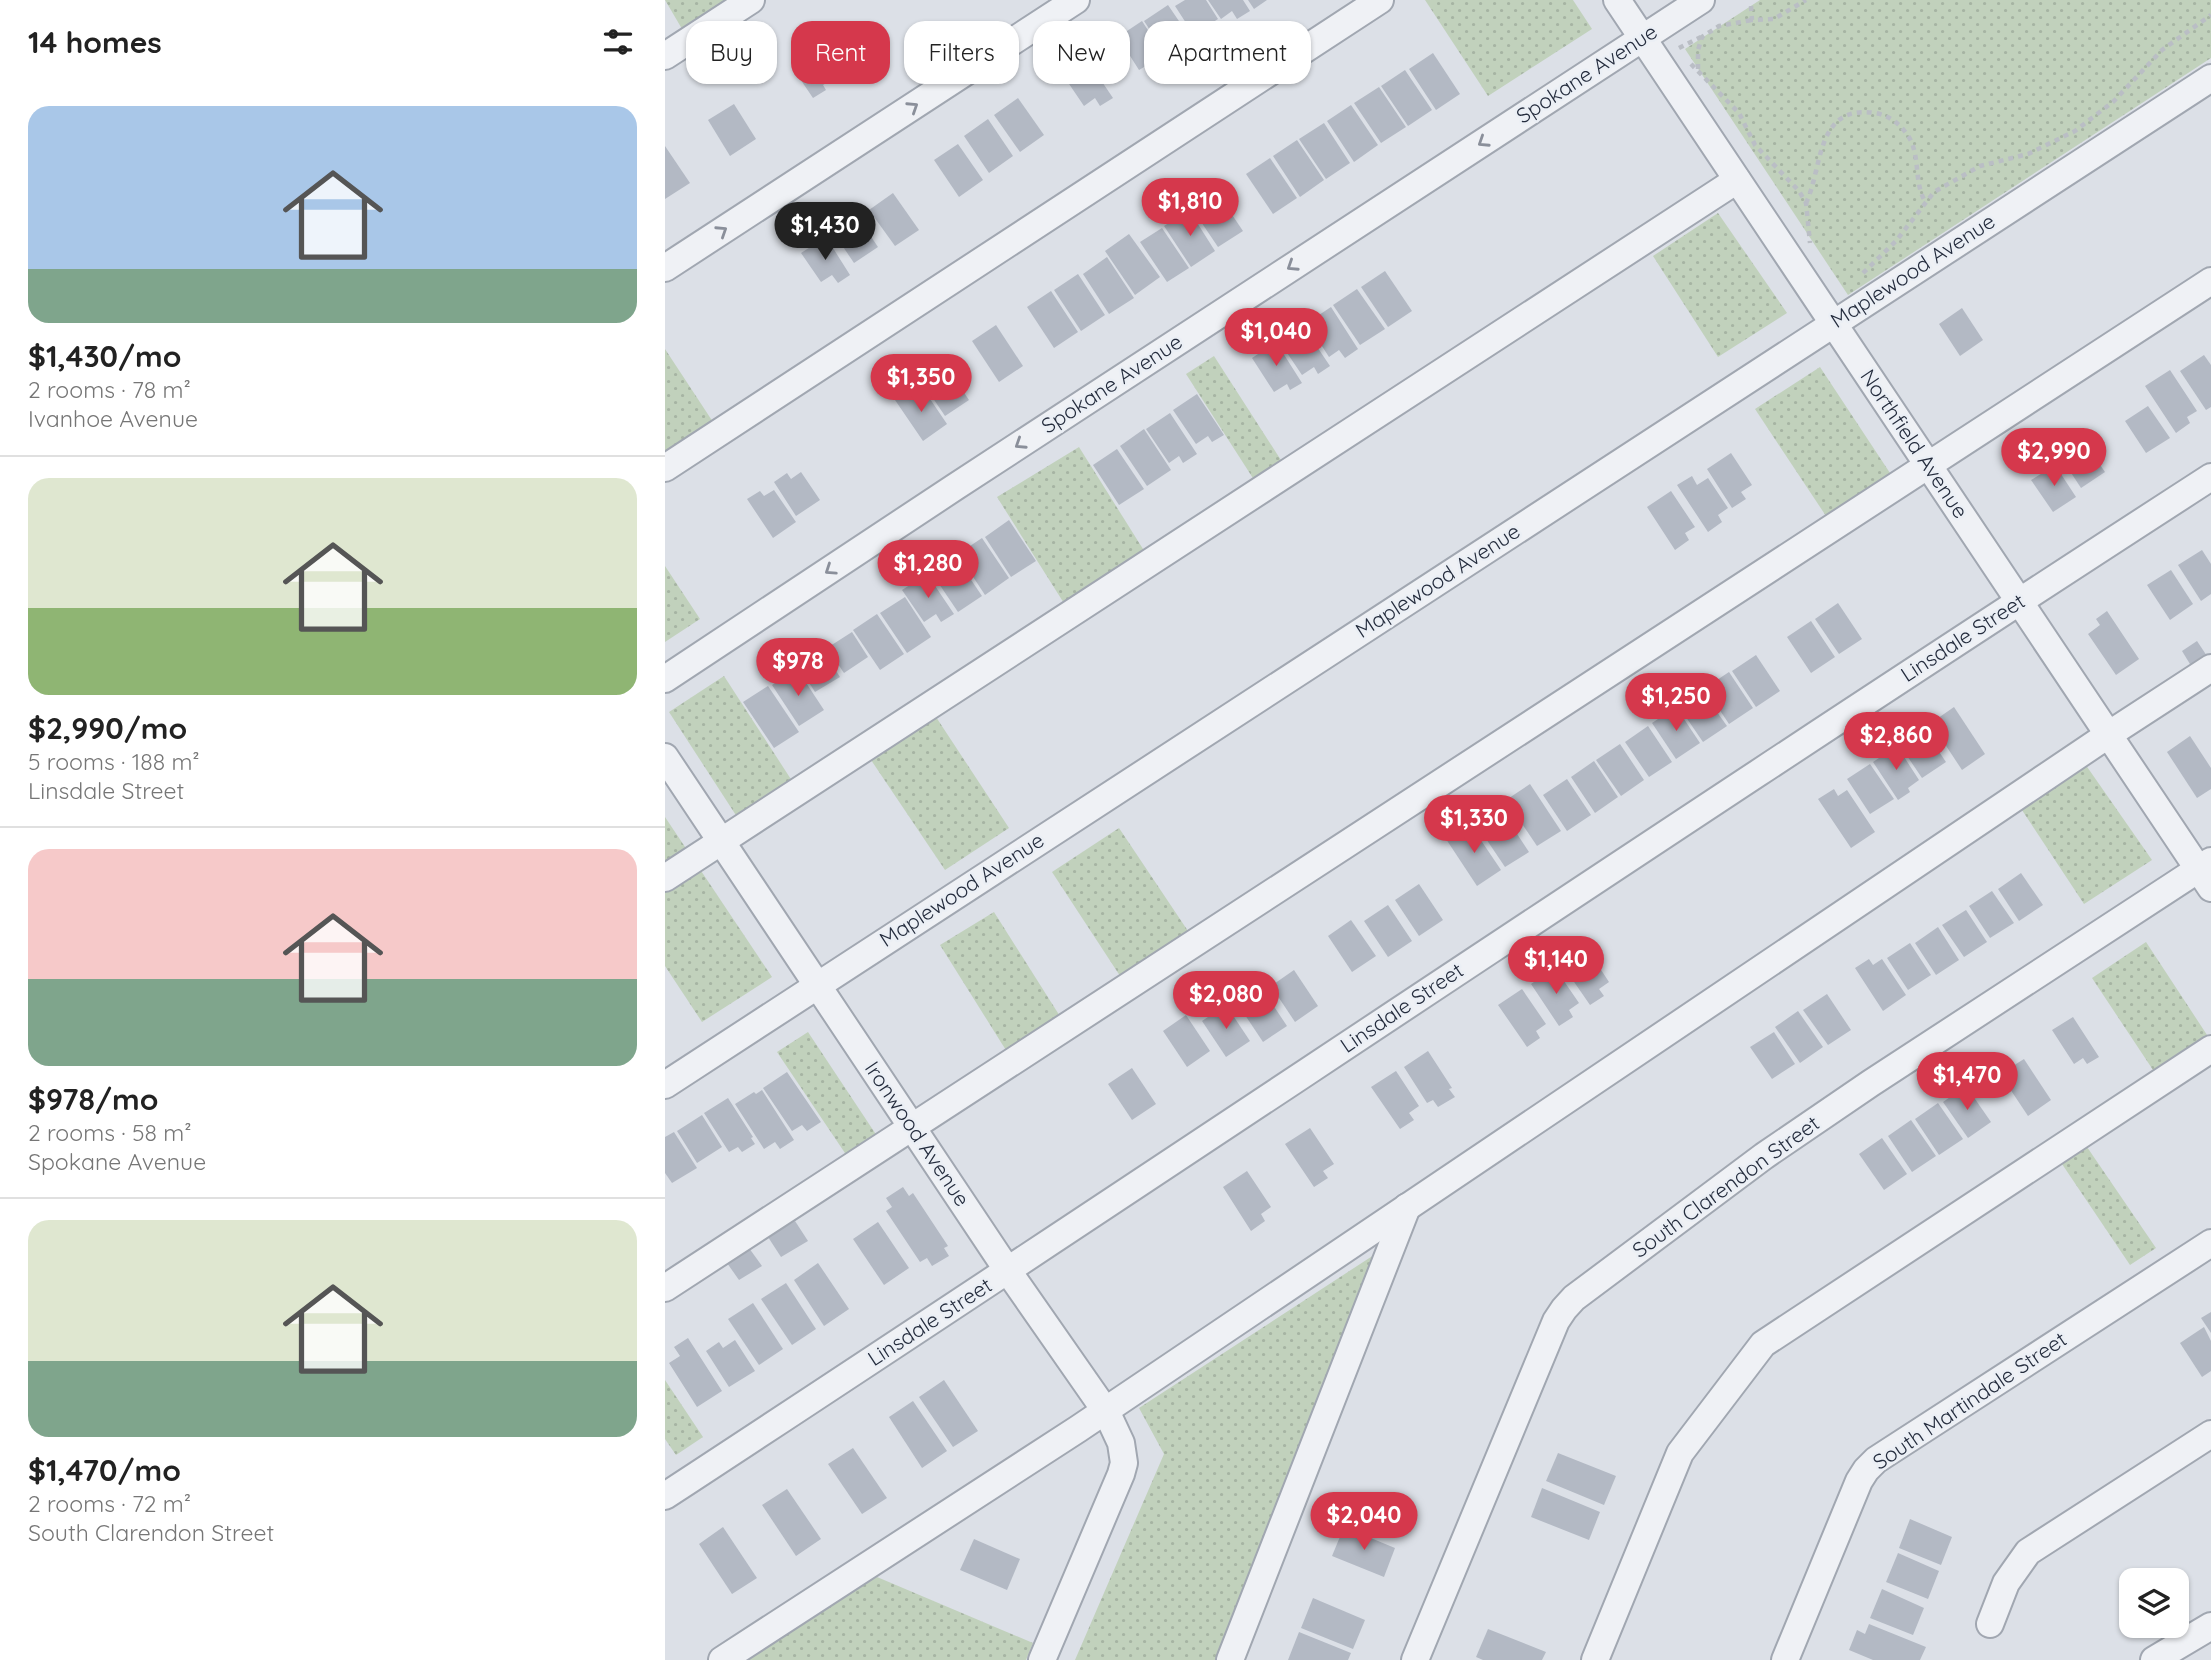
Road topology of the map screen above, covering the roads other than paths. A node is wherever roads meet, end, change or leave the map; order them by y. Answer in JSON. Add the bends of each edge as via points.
{"nodes":[{"id":1,"x":751,"y":0,"type":"edge"},
{"id":2,"x":1076,"y":0,"type":"edge"},
{"id":3,"x":1380,"y":0,"type":"edge"},
{"id":4,"x":1617,"y":0,"type":"edge"},
{"id":5,"x":1700,"y":0,"type":"edge"},
{"id":6,"x":1643,"y":38,"type":"junction"},
{"id":7,"x":665,"y":57,"type":"edge"},
{"id":8,"x":2211,"y":78,"type":"edge"},
{"id":9,"x":1737,"y":180,"type":"junction"},
{"id":10,"x":665,"y":268,"type":"edge"},
{"id":11,"x":2211,"y":281,"type":"edge"},
{"id":12,"x":1833,"y":323,"type":"junction"},
{"id":13,"x":1928,"y":465,"type":"junction"},
{"id":14,"x":665,"y":468,"type":"edge"},
{"id":15,"x":2211,"y":477,"type":"edge"},
{"id":16,"x":2019,"y":601,"type":"junction"},
{"id":17,"x":2211,"y":668,"type":"edge"},
{"id":18,"x":665,"y":679,"type":"edge"},
{"id":19,"x":2108,"y":735,"type":"junction"},
{"id":20,"x":665,"y":757,"type":"edge"},
{"id":21,"x":721,"y":841,"type":"junction"},
{"id":22,"x":2207,"y":873,"type":"edge"},
{"id":23,"x":665,"y":878,"type":"edge"},
{"id":24,"x":817,"y":985,"type":"junction"},
{"id":25,"x":2211,"y":1049,"type":"edge"},
{"id":26,"x":665,"y":1085,"type":"edge"},
{"id":27,"x":912,"y":1128,"type":"junction"},
{"id":28,"x":1407,"y":1207,"type":"junction"},
{"id":29,"x":2211,"y":1243,"type":"edge"},
{"id":30,"x":1008,"y":1271,"type":"junction"},
{"id":31,"x":665,"y":1288,"type":"edge"},
{"id":32,"x":1105,"y":1411,"type":"junction"},
{"id":33,"x":2211,"y":1434,"type":"edge"},
{"id":34,"x":665,"y":1496,"type":"edge"},
{"id":35,"x":1990,"y":1624,"type":"dead end"},
{"id":36,"x":2211,"y":1626,"type":"edge"},
{"id":37,"x":722,"y":1660,"type":"edge"},
{"id":38,"x":1042,"y":1660,"type":"edge"},
{"id":39,"x":1230,"y":1660,"type":"edge"},
{"id":40,"x":1415,"y":1660,"type":"edge"},
{"id":41,"x":1595,"y":1660,"type":"edge"},
{"id":42,"x":1785,"y":1660,"type":"edge"},
{"id":43,"x":2154,"y":1660,"type":"edge"}],
"edges":[{"from":1,"to":7,"type":"street"},
{"from":10,"to":2,"type":"street","one_way":true},
{"from":3,"to":14,"type":"street"},
{"from":4,"to":6,"type":"street","name":"Northfield Avenue"},
{"from":5,"to":6,"type":"street","name":"Spokane Avenue"},
{"from":6,"to":9,"type":"street","name":"Northfield Avenue"},
{"from":6,"to":18,"type":"street","name":"Spokane Avenue","one_way":true},
{"from":8,"to":12,"type":"street","name":"Maplewood Avenue"},
{"from":9,"to":12,"type":"street","name":"Northfield Avenue"},
{"from":9,"to":21,"type":"street"},
{"from":11,"to":13,"type":"street"},
{"from":12,"to":13,"type":"street","name":"Northfield Avenue"},
{"from":12,"to":24,"type":"street","name":"Maplewood Avenue"},
{"from":13,"to":16,"type":"street","name":"Northfield Avenue"},
{"from":13,"to":27,"type":"street"},
{"from":15,"to":16,"type":"street","name":"Linsdale Street"},
{"from":16,"to":19,"type":"street","name":"Northfield Avenue"},
{"from":16,"to":30,"type":"street","name":"Linsdale Street"},
{"from":17,"to":19,"type":"street"},
{"from":19,"to":22,"type":"street","name":"Northfield Avenue"},
{"from":19,"to":28,"type":"street"},
{"from":20,"to":21,"type":"street","name":"Ironwood Avenue"},
{"from":21,"to":23,"type":"street"},
{"from":21,"to":24,"type":"street","name":"Ironwood Avenue"},
{"from":22,"to":40,"type":"street","name":"South Clarendon Street","via":[[1871,1083],[1764,1156],[1569,1303],[1556,1321]]},
{"from":24,"to":26,"type":"street","name":"Maplewood Avenue"},
{"from":24,"to":27,"type":"street","name":"Ironwood Avenue"},
{"from":25,"to":41,"type":"street","via":[[1763,1343],[1680,1453]]},
{"from":27,"to":30,"type":"street","name":"Ironwood Avenue"},
{"from":27,"to":31,"type":"street"},
{"from":28,"to":32,"type":"street"},
{"from":28,"to":39,"type":"street"},
{"from":29,"to":42,"type":"street","name":"South Martindale Street","via":[[1871,1465],[1859,1481]]},
{"from":30,"to":32,"type":"street","name":"Ironwood Avenue"},
{"from":30,"to":34,"type":"street","name":"Linsdale Street"},
{"from":32,"to":37,"type":"street"},
{"from":32,"to":38,"type":"street","name":"Ironwood Avenue","via":[[1121,1443],[1124,1463]]},
{"from":33,"to":35,"type":"street","via":[[2028,1552],[2006,1583]]},
{"from":36,"to":43,"type":"street"}]}
